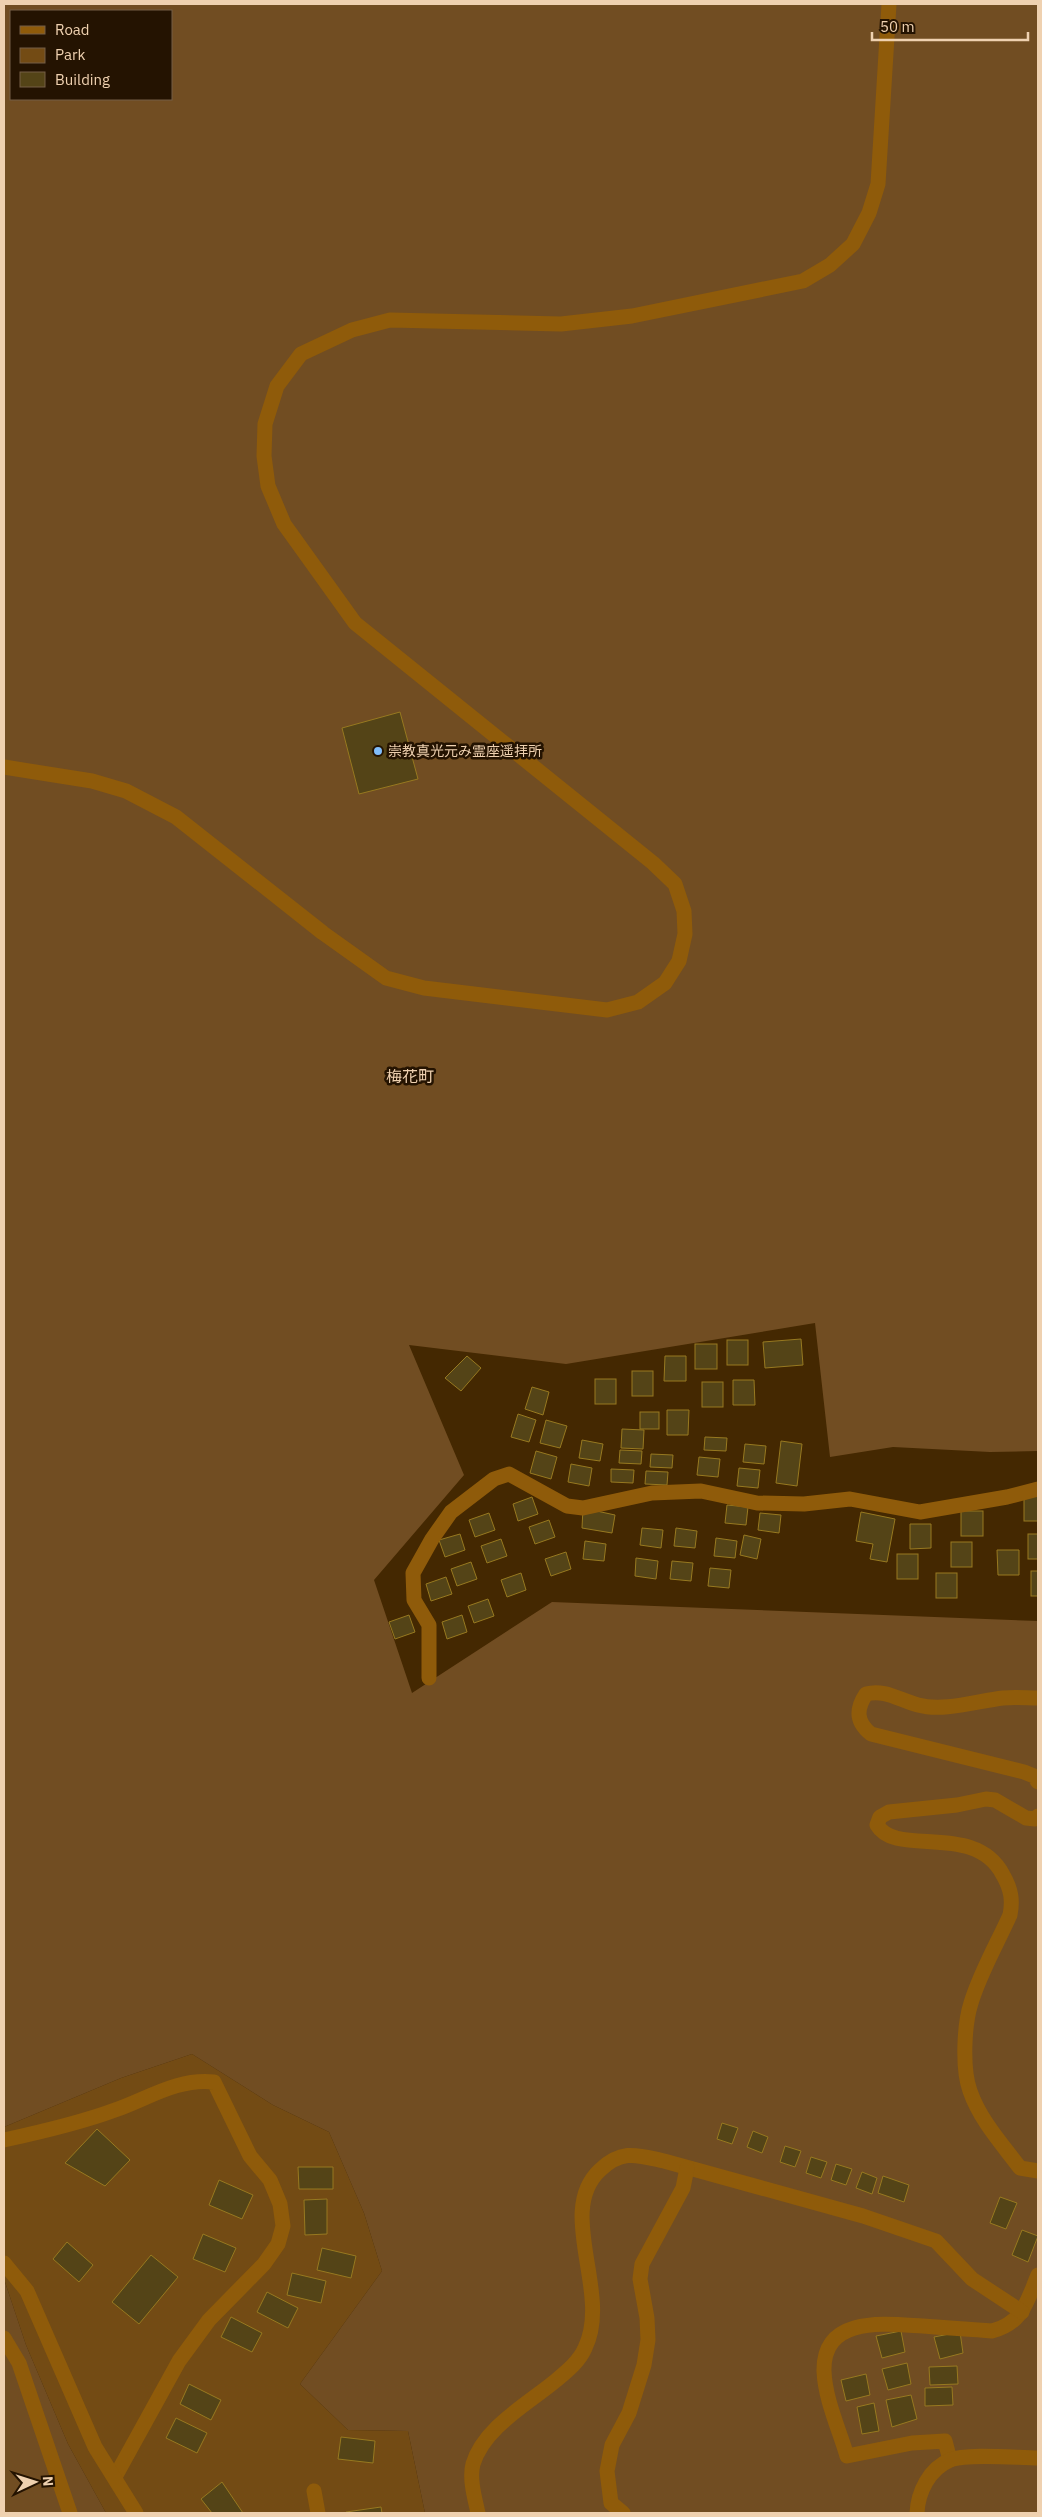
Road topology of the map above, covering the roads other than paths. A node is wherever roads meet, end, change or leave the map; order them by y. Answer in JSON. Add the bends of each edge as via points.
{"nodes":[{"id":1,"x":889,"y":4,"type":"edge"},
{"id":2,"x":4,"y":767,"type":"edge"},
{"id":3,"x":1038,"y":1489,"type":"edge"},
{"id":4,"x":429,"y":1678,"type":"dead end"},
{"id":5,"x":1038,"y":1698,"type":"edge"},
{"id":6,"x":1038,"y":1782,"type":"edge"},
{"id":7,"x":1038,"y":1816,"type":"edge"},
{"id":8,"x":4,"y":2140,"type":"edge"},
{"id":9,"x":688,"y":2168,"type":"junction"},
{"id":10,"x":1038,"y":2171,"type":"edge"},
{"id":11,"x":4,"y":2263,"type":"edge"},
{"id":12,"x":1038,"y":2275,"type":"edge"},
{"id":13,"x":1022,"y":2312,"type":"junction"},
{"id":14,"x":4,"y":2338,"type":"edge"},
{"id":15,"x":1038,"y":2458,"type":"edge"},
{"id":16,"x":950,"y":2460,"type":"junction"},
{"id":17,"x":115,"y":2477,"type":"junction"},
{"id":18,"x":314,"y":2491,"type":"dead end"},
{"id":19,"x":70,"y":2513,"type":"edge"},
{"id":20,"x":136,"y":2513,"type":"edge"},
{"id":21,"x":318,"y":2513,"type":"edge"},
{"id":22,"x":478,"y":2513,"type":"edge"},
{"id":23,"x":622,"y":2513,"type":"edge"},
{"id":24,"x":917,"y":2513,"type":"edge"}],
"edges":[{"from":1,"to":2,"type":"street","via":[[878,184],[869,214],[853,244],[830,265],[803,281],[632,316],[561,324],[390,320],[352,330],[301,354],[278,386],[265,424],[264,456],[268,486],[284,524],[355,623],[676,884],[684,911],[685,934],[680,962],[665,982],[638,1002],[607,1010],[424,988],[386,978],[323,933],[176,817],[126,790]]},
{"from":3,"to":4,"type":"street","via":[[920,1512],[850,1499],[804,1504],[757,1503],[702,1491],[652,1493],[583,1508],[567,1506],[510,1474],[494,1479],[451,1512],[413,1574],[414,1600],[429,1625]]},
{"from":5,"to":6,"type":"street","via":[[919,1706],[875,1692],[866,1694],[859,1705],[858,1716],[871,1734],[1024,1772],[1034,1776]]},
{"from":7,"to":10,"type":"street","via":[[1026,1818],[995,1800],[986,1799],[889,1812],[880,1817],[877,1825],[888,1835],[958,1843],[976,1849],[993,1860],[1009,1885],[1010,1915],[970,2004],[964,2053],[970,2090],[984,2120],[1020,2168]]},
{"from":8,"to":17,"type":"street","via":[[115,2110],[180,2083],[214,2082],[250,2156],[270,2180],[280,2204],[283,2226],[278,2244],[264,2264],[209,2320],[179,2361]]},
{"from":9,"to":13,"type":"street","via":[[864,2216],[936,2241],[972,2280]]},
{"from":9,"to":22,"type":"street","via":[[640,2156],[621,2156],[608,2162],[590,2179],[583,2196],[582,2212],[593,2294],[592,2318],[585,2348],[565,2373],[483,2442],[472,2466]]},
{"from":9,"to":23,"type":"street","via":[[683,2188],[642,2264],[640,2279],[648,2333],[644,2365],[629,2413],[612,2445],[607,2471],[611,2503]]},
{"from":11,"to":17,"type":"street","via":[[26,2291],[95,2448]]},
{"from":12,"to":13,"type":"street"},
{"from":13,"to":16,"type":"street","via":[[1005,2327],[992,2330],[872,2323],[839,2334],[831,2344],[824,2372],[847,2456],[945,2440]]},
{"from":14,"to":19,"type":"street","via":[[19,2363]]},
{"from":15,"to":16,"type":"street"},
{"from":16,"to":24,"type":"street","via":[[925,2484]]},
{"from":17,"to":20,"type":"street"},
{"from":18,"to":21,"type":"street"}]}
